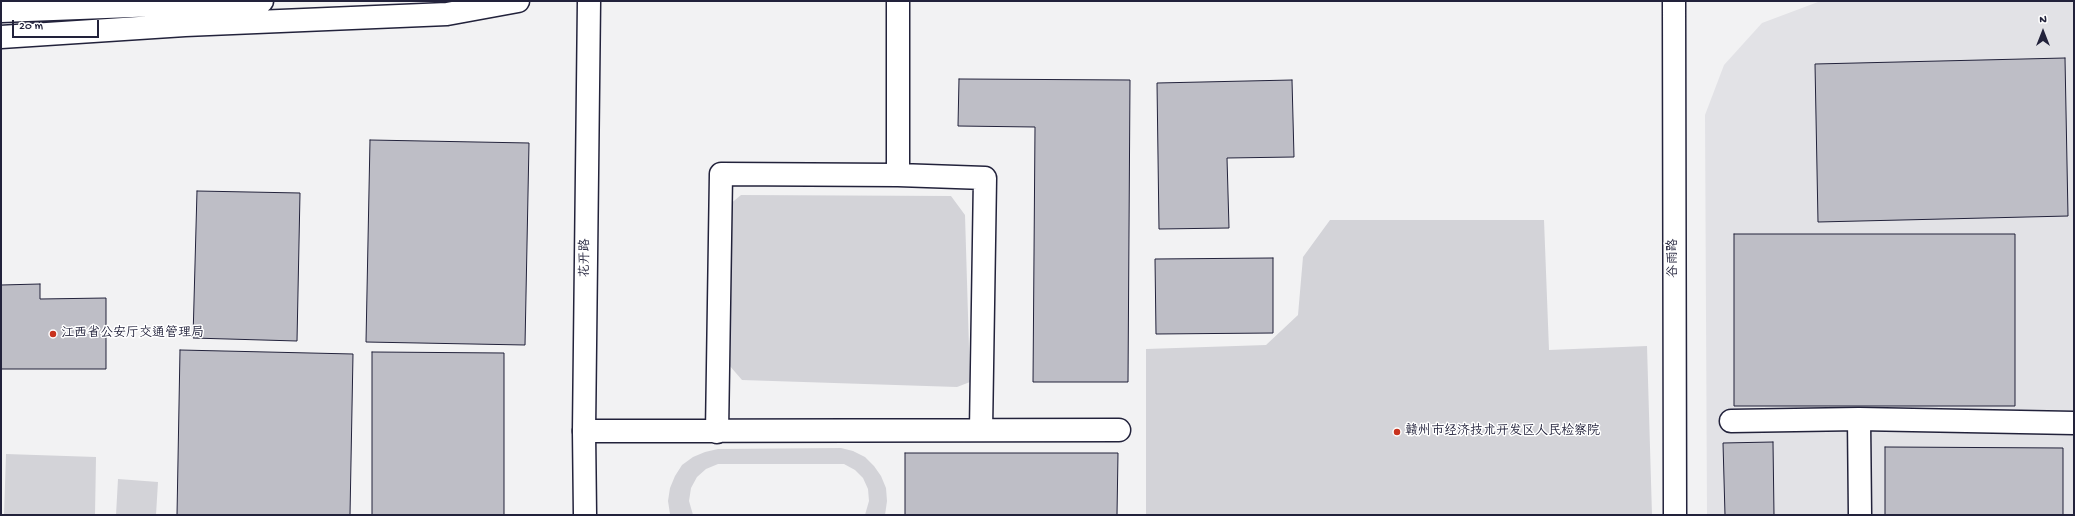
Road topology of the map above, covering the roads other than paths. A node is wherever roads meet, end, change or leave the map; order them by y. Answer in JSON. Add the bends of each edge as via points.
{"nodes":[{"id":1,"x":262,"y":1,"type":"edge"},
{"id":2,"x":518,"y":1,"type":"edge"},
{"id":3,"x":590,"y":1,"type":"edge"},
{"id":4,"x":898,"y":1,"type":"edge"},
{"id":5,"x":1674,"y":1,"type":"edge"},
{"id":6,"x":1,"y":11,"type":"edge"},
{"id":7,"x":1,"y":37,"type":"edge"},
{"id":8,"x":898,"y":175,"type":"junction"},
{"id":9,"x":1859,"y":419,"type":"junction"},
{"id":10,"x":1730,"y":421,"type":"dead end"},
{"id":11,"x":2074,"y":423,"type":"edge"},
{"id":12,"x":981,"y":430,"type":"junction"},
{"id":13,"x":1119,"y":430,"type":"dead end"},
{"id":14,"x":584,"y":431,"type":"junction"},
{"id":15,"x":717,"y":432,"type":"junction"},
{"id":16,"x":585,"y":515,"type":"edge"},
{"id":17,"x":1675,"y":515,"type":"edge"},
{"id":18,"x":1860,"y":515,"type":"edge"}],
"edges":[{"from":1,"to":6,"type":"street"},
{"from":2,"to":7,"type":"street","via":[[447,14],[185,25]]},
{"from":3,"to":14,"type":"street","name":"花开路"},
{"from":4,"to":8,"type":"street"},
{"from":5,"to":17,"type":"street","name":"谷雨路"},
{"from":8,"to":12,"type":"street","via":[[985,178]]},
{"from":8,"to":15,"type":"street","via":[[721,174]]},
{"from":9,"to":10,"type":"street"},
{"from":9,"to":11,"type":"street"},
{"from":9,"to":18,"type":"street"},
{"from":12,"to":13,"type":"street"},
{"from":12,"to":15,"type":"street"},
{"from":14,"to":15,"type":"street"},
{"from":14,"to":16,"type":"street","name":"花开路"}]}
